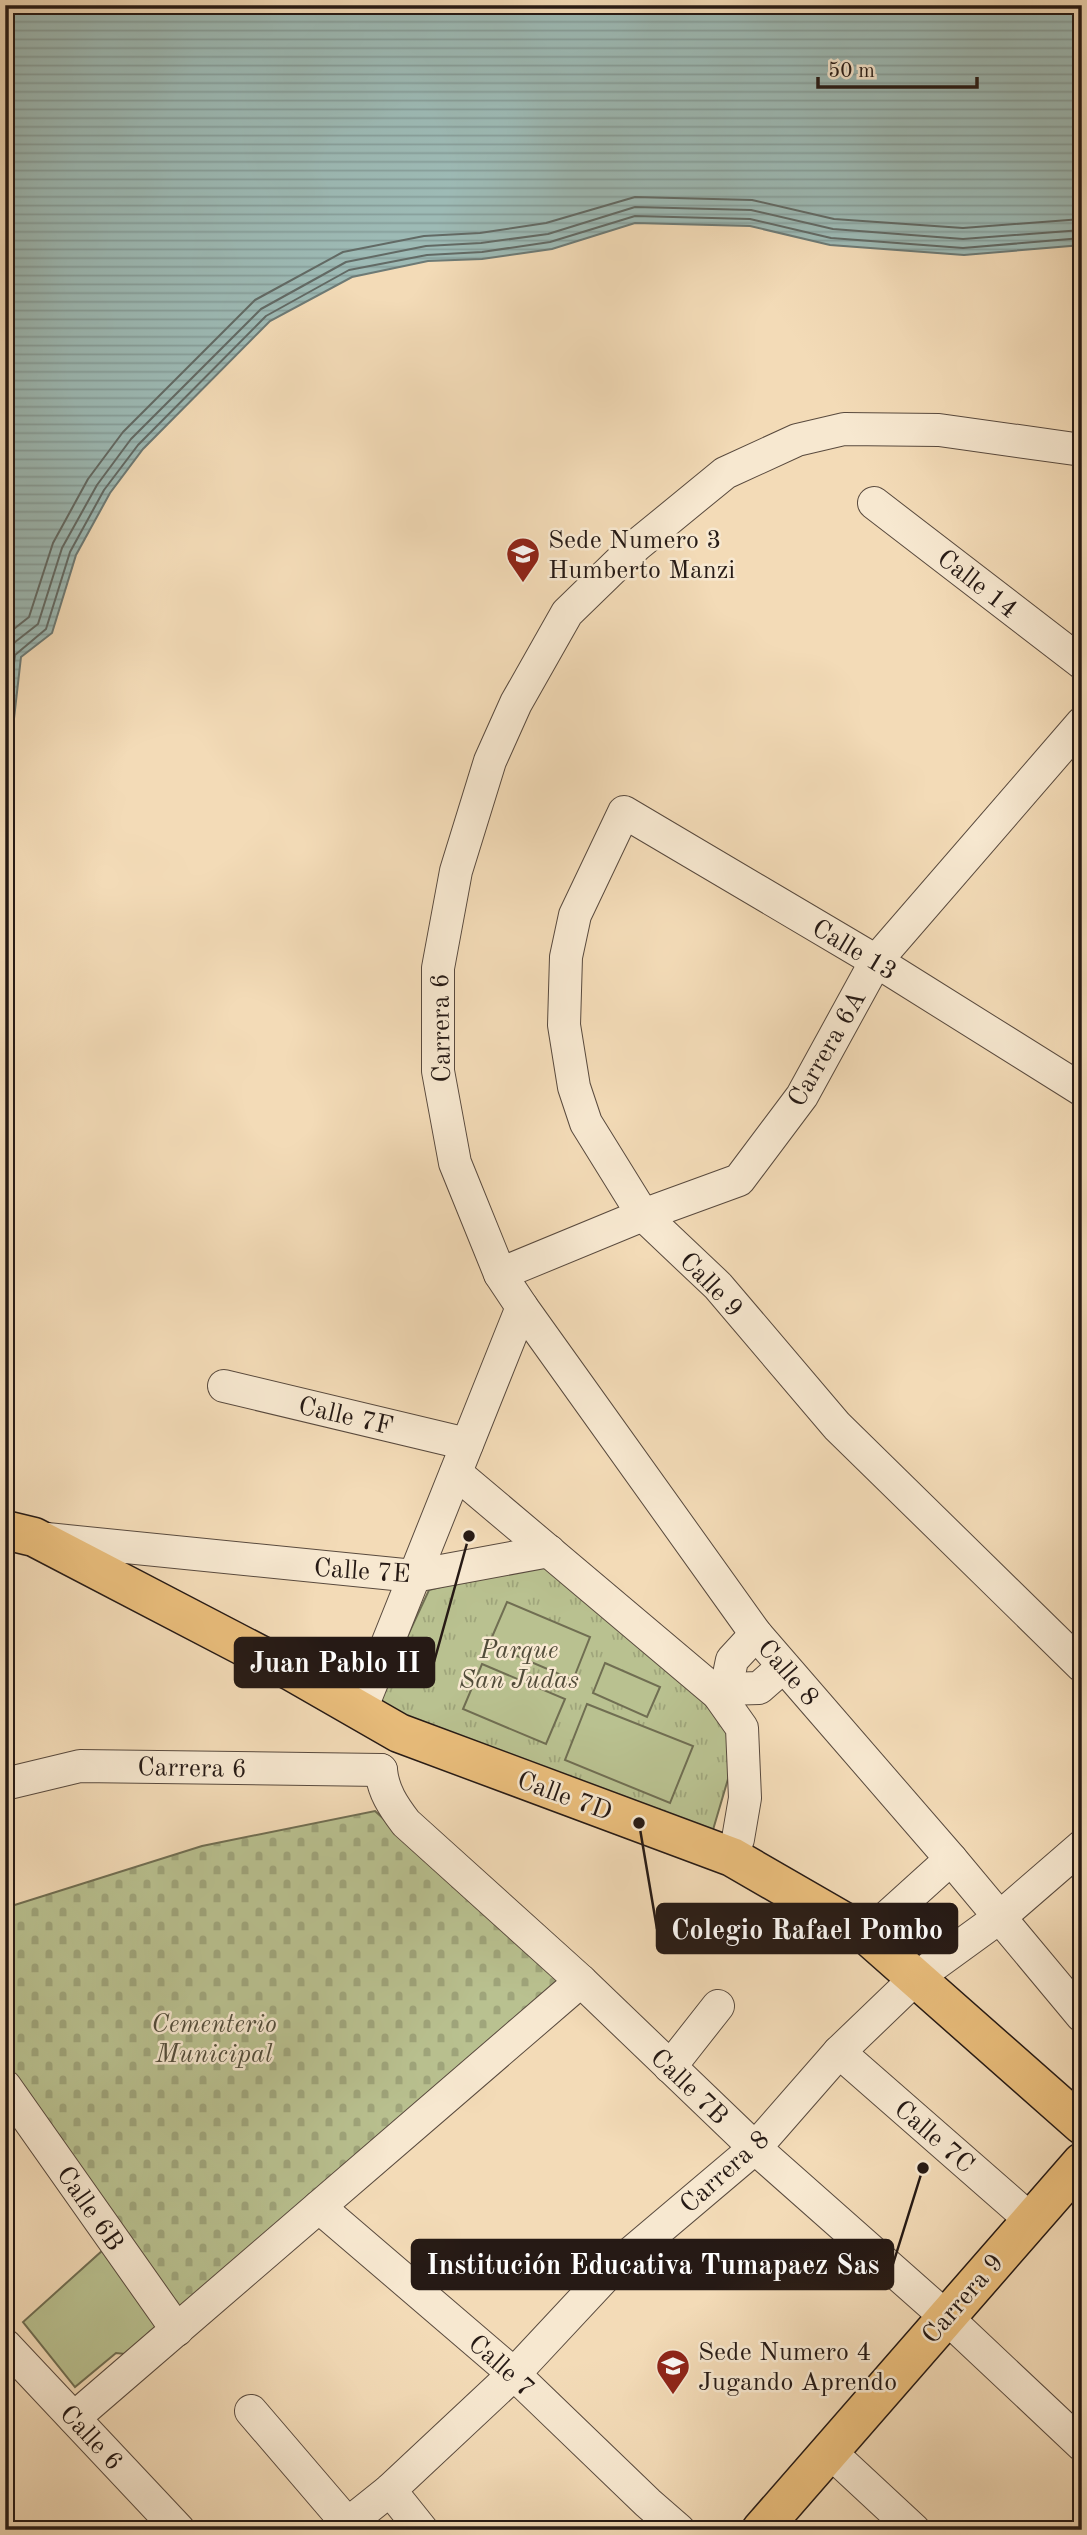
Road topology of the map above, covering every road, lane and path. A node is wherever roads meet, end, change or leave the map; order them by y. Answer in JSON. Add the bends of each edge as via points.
{"nodes":[{"id":1,"x":1082,"y":450,"type":"edge"},
{"id":2,"x":874,"y":503,"type":"dead end"},
{"id":3,"x":1082,"y":663,"type":"edge"},
{"id":4,"x":1082,"y":723,"type":"edge"},
{"id":5,"x":624,"y":812,"type":"joint"},
{"id":6,"x":876,"y":961,"type":"junction"},
{"id":7,"x":1082,"y":1090,"type":"edge"},
{"id":8,"x":643,"y":1215,"type":"junction"},
{"id":9,"x":500,"y":1274,"type":"junction"},
{"id":10,"x":522,"y":1307,"type":"junction"},
{"id":11,"x":224,"y":1386,"type":"dead end"},
{"id":12,"x":462,"y":1458,"type":"junction"},
{"id":13,"x":20,"y":1534,"type":"edge"},
{"id":14,"x":549,"y":1552,"type":"junction"},
{"id":15,"x":414,"y":1576,"type":"junction"},
{"id":16,"x":755,"y":1634,"type":"junction"},
{"id":17,"x":1082,"y":1666,"type":"edge"},
{"id":18,"x":783,"y":1667,"type":"junction"},
{"id":19,"x":722,"y":1691,"type":"junction"},
{"id":20,"x":360,"y":1712,"type":"junction"},
{"id":21,"x":399,"y":1733,"type":"junction"},
{"id":22,"x":381,"y":1770,"type":"junction"},
{"id":23,"x":5,"y":1784,"type":"edge"},
{"id":24,"x":1082,"y":1846,"type":"edge"},
{"id":25,"x":732,"y":1857,"type":"junction"},
{"id":26,"x":951,"y":1859,"type":"junction"},
{"id":27,"x":1000,"y":1917,"type":"junction"},
{"id":28,"x":867,"y":1935,"type":"junction"},
{"id":29,"x":916,"y":1978,"type":"junction"},
{"id":30,"x":581,"y":1981,"type":"junction"},
{"id":31,"x":718,"y":2006,"type":"dead end"},
{"id":32,"x":1082,"y":2016,"type":"edge"},
{"id":33,"x":839,"y":2052,"type":"junction"},
{"id":34,"x":670,"y":2067,"type":"junction"},
{"id":35,"x":5,"y":2086,"type":"edge"},
{"id":36,"x":1082,"y":2125,"type":"edge"},
{"id":37,"x":755,"y":2148,"type":"junction"},
{"id":38,"x":1082,"y":2162,"type":"edge"},
{"id":39,"x":319,"y":2207,"type":"junction"},
{"id":40,"x":1031,"y":2220,"type":"junction"},
{"id":41,"x":946,"y":2317,"type":"junction"},
{"id":42,"x":177,"y":2330,"type":"junction"},
{"id":43,"x":5,"y":2345,"type":"edge"},
{"id":44,"x":514,"y":2374,"type":"junction"},
{"id":45,"x":251,"y":2412,"type":"dead end"},
{"id":46,"x":74,"y":2418,"type":"junction"},
{"id":47,"x":1082,"y":2445,"type":"edge"},
{"id":48,"x":829,"y":2451,"type":"junction"},
{"id":49,"x":390,"y":2490,"type":"junction"},
{"id":50,"x":343,"y":2527,"type":"edge"},
{"id":51,"x":179,"y":2530,"type":"edge"},
{"id":52,"x":422,"y":2530,"type":"edge"},
{"id":53,"x":679,"y":2530,"type":"edge"},
{"id":54,"x":761,"y":2530,"type":"edge"},
{"id":55,"x":914,"y":2530,"type":"edge"}],
"edges":[{"from":1,"to":9,"type":"street","name":"Carrera 6","via":[[939,430],[844,429],[797,440],[725,473],[636,545],[567,612],[516,703],[490,761],[456,871],[438,968],[438,1071],[455,1163]]},
{"from":2,"to":3,"type":"street","name":"Calle 14"},
{"from":4,"to":6,"type":"street","name":"Carrera 6A"},
{"from":5,"to":6,"type":"street","name":"Calle 13"},
{"from":5,"to":8,"type":"street","name":"Calle 9","via":[[575,915],[566,957],[564,1025],[574,1087],[586,1123]]},
{"from":6,"to":7,"type":"street","name":"Calle 13"},
{"from":6,"to":8,"type":"street","name":"Carrera 6A","via":[[802,1096],[739,1180]]},
{"from":8,"to":9,"type":"street","name":"Carrera 6A"},
{"from":8,"to":17,"type":"street","name":"Calle 9","via":[[719,1286],[837,1426]]},
{"from":9,"to":10,"type":"street","name":"Carrera 6"},
{"from":10,"to":12,"type":"street"},
{"from":10,"to":16,"type":"street","name":"Calle 8"},
{"from":11,"to":12,"type":"street","name":"Calle 7F"},
{"from":12,"to":14,"type":"street","name":"Calle 7F"},
{"from":12,"to":15,"type":"street"},
{"from":13,"to":15,"type":"street","name":"Calle 7E"},
{"from":13,"to":20,"type":"main road","name":"Calle 7D","via":[[291,1671]]},
{"from":14,"to":15,"type":"street","name":"Calle 7E"},
{"from":14,"to":19,"type":"street"},
{"from":15,"to":20,"type":"street"},
{"from":16,"to":18,"type":"street","name":"Calle 8"},
{"from":16,"to":19,"type":"street","via":[[732,1660]]},
{"from":18,"to":19,"type":"street","via":[[759,1688]]},
{"from":18,"to":26,"type":"street","name":"Calle 8"},
{"from":19,"to":25,"type":"street","via":[[742,1728],[745,1798]]},
{"from":20,"to":21,"type":"main road","name":"Calle 7D"},
{"from":21,"to":22,"type":"street"},
{"from":21,"to":25,"type":"main road","name":"Calle 7D"},
{"from":22,"to":23,"type":"street","name":"Carrera 6","via":[[80,1766]]},
{"from":22,"to":30,"type":"street","name":"Calle 7B","via":[[391,1803],[406,1823]]},
{"from":24,"to":27,"type":"street","name":"Carrera 8"},
{"from":25,"to":28,"type":"main road","name":"Calle 7D"},
{"from":26,"to":27,"type":"street","name":"Calle 8"},
{"from":26,"to":28,"type":"street"},
{"from":27,"to":29,"type":"street","name":"Carrera 8"},
{"from":27,"to":32,"type":"street","name":"Calle 8"},
{"from":28,"to":29,"type":"main road","name":"Calle 7D"},
{"from":29,"to":33,"type":"street","name":"Carrera 8"},
{"from":29,"to":36,"type":"main road","name":"Calle 7D"},
{"from":30,"to":34,"type":"street","name":"Calle 7B"},
{"from":30,"to":39,"type":"street"},
{"from":31,"to":34,"type":"street"},
{"from":33,"to":37,"type":"street","name":"Carrera 8"},
{"from":33,"to":40,"type":"street","name":"Calle 7C"},
{"from":34,"to":37,"type":"street","name":"Calle 7B"},
{"from":35,"to":42,"type":"street","name":"Calle 6B"},
{"from":37,"to":41,"type":"street","name":"Calle 7B"},
{"from":37,"to":44,"type":"street","name":"Carrera 8","via":[[612,2269]]},
{"from":38,"to":40,"type":"main road","name":"Carrera 9"},
{"from":39,"to":42,"type":"street"},
{"from":39,"to":44,"type":"street","name":"Calle 7"},
{"from":40,"to":41,"type":"main road","name":"Carrera 9"},
{"from":41,"to":47,"type":"street","name":"Calle 7B"},
{"from":41,"to":48,"type":"main road","name":"Carrera 9"},
{"from":42,"to":46,"type":"street"},
{"from":43,"to":46,"type":"street","name":"Calle 6"},
{"from":44,"to":49,"type":"street","name":"Carrera 8"},
{"from":44,"to":53,"type":"street","name":"Calle 7"},
{"from":45,"to":50,"type":"street"},
{"from":46,"to":51,"type":"street","name":"Calle 6"},
{"from":48,"to":54,"type":"main road","name":"Carrera 9"},
{"from":48,"to":55,"type":"street"},
{"from":49,"to":50,"type":"street","name":"Carrera 8"},
{"from":49,"to":52,"type":"street"}]}
